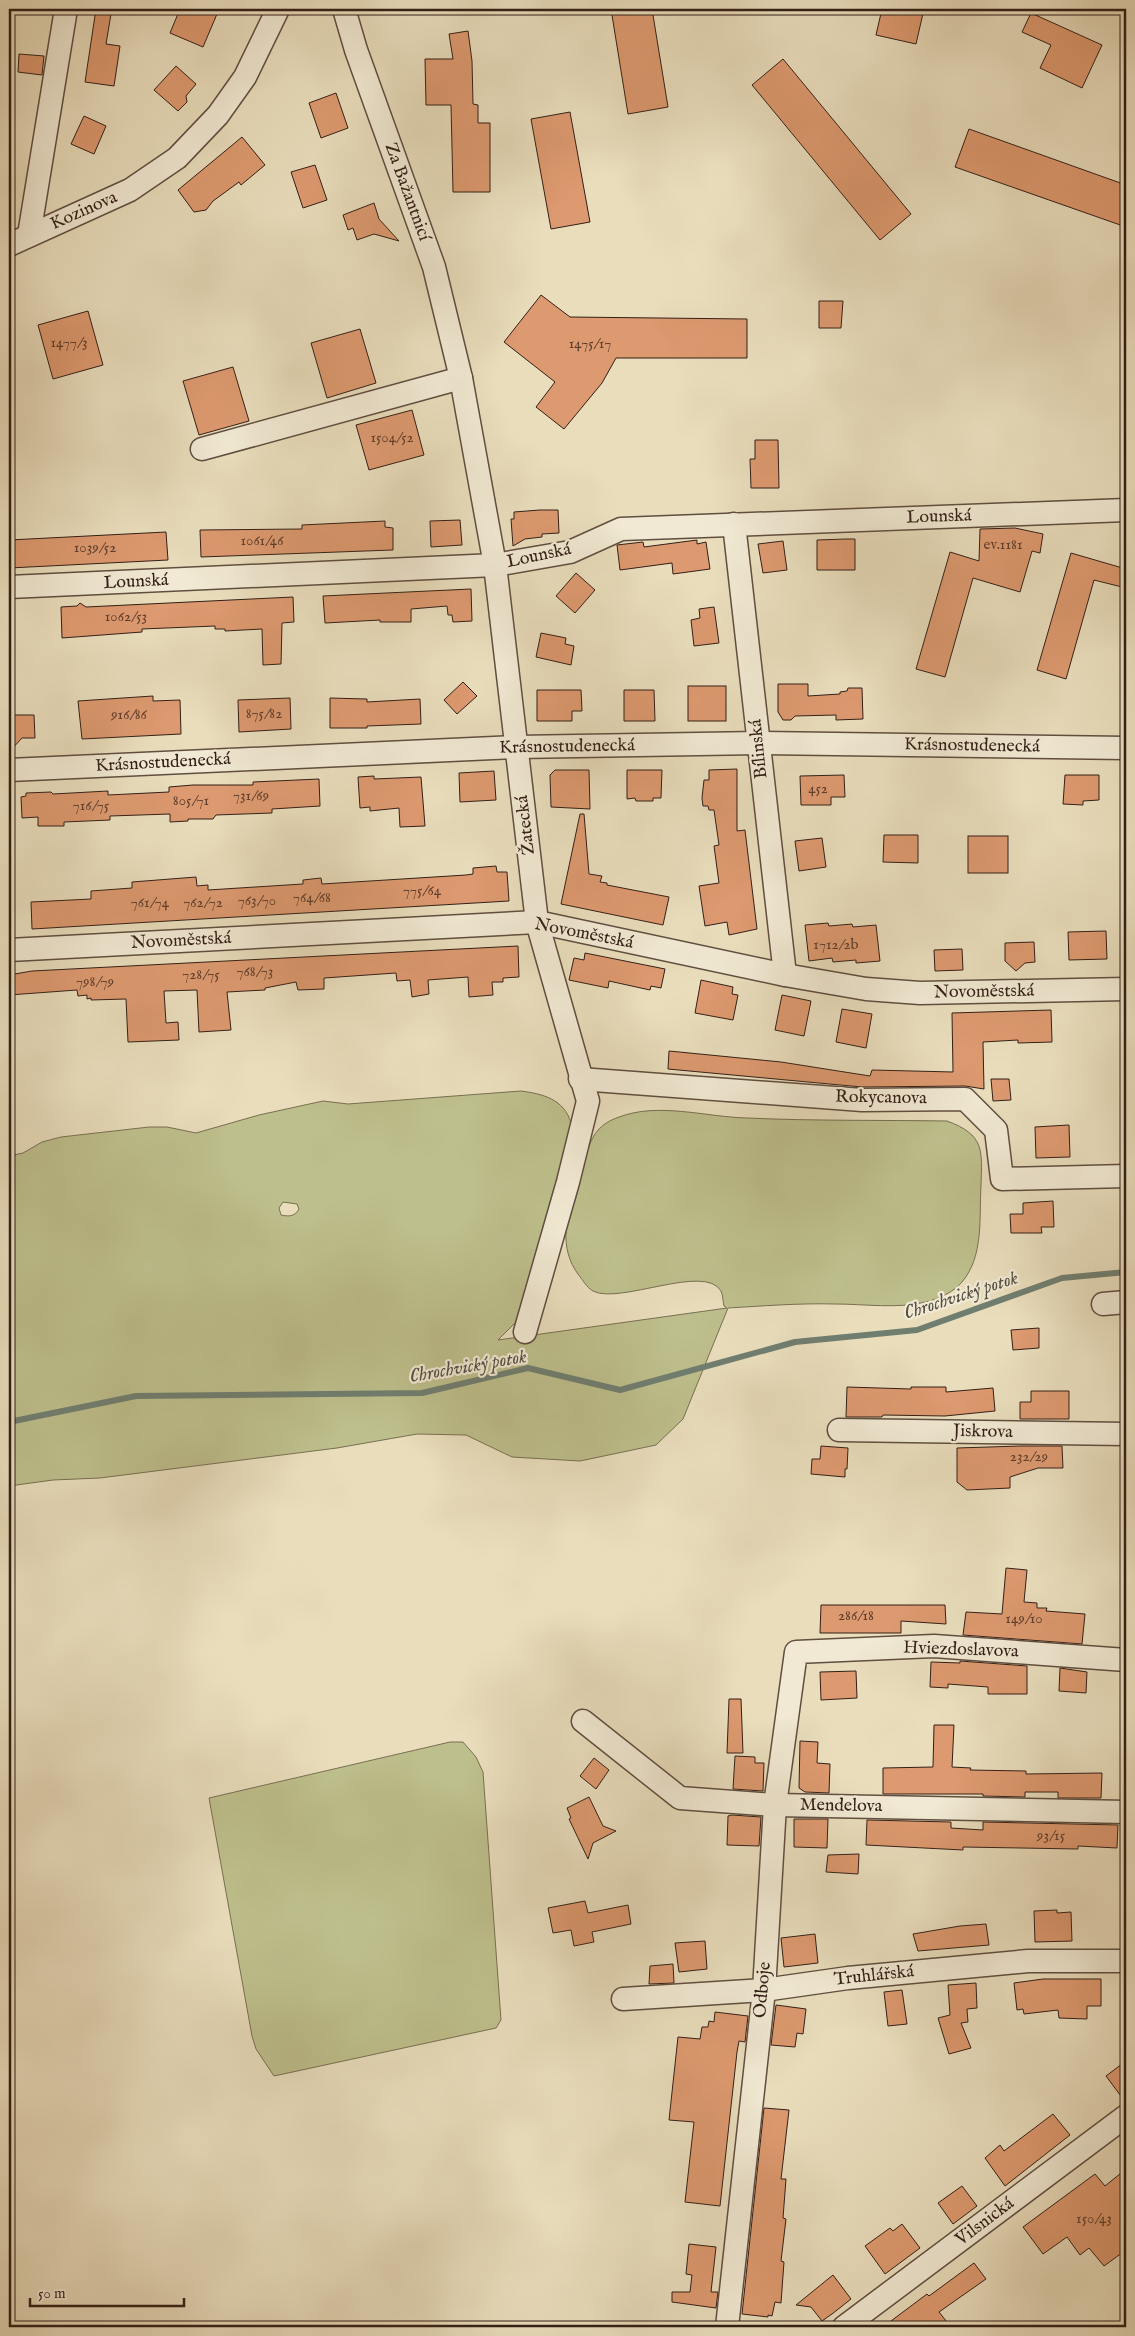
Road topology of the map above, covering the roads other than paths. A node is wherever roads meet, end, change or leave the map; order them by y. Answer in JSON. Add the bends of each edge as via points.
{"nodes":[{"id":1,"x":66,"y":9,"type":"edge"},
{"id":2,"x":278,"y":9,"type":"edge"},
{"id":3,"x":344,"y":9,"type":"edge"},
{"id":4,"x":29,"y":235,"type":"junction"},
{"id":5,"x":9,"y":245,"type":"edge"},
{"id":6,"x":460,"y":378,"type":"junction"},
{"id":7,"x":202,"y":449,"type":"dead end"},
{"id":8,"x":1126,"y":510,"type":"edge"},
{"id":9,"x":734,"y":524,"type":"junction"},
{"id":10,"x":495,"y":565,"type":"junction"},
{"id":11,"x":9,"y":588,"type":"edge"},
{"id":12,"x":759,"y":743,"type":"junction"},
{"id":13,"x":517,"y":747,"type":"junction"},
{"id":14,"x":1126,"y":748,"type":"edge"},
{"id":15,"x":9,"y":770,"type":"edge"},
{"id":16,"x":537,"y":922,"type":"junction"},
{"id":17,"x":9,"y":950,"type":"edge"},
{"id":18,"x":785,"y":975,"type":"junction"},
{"id":19,"x":1126,"y":989,"type":"edge"},
{"id":20,"x":580,"y":1079,"type":"junction"},
{"id":21,"x":1126,"y":1176,"type":"edge"},
{"id":22,"x":1126,"y":1302,"type":"edge"},
{"id":23,"x":1103,"y":1304,"type":"dead end"},
{"id":24,"x":525,"y":1332,"type":"dead end"},
{"id":25,"x":839,"y":1430,"type":"dead end"},
{"id":26,"x":1126,"y":1434,"type":"edge"},
{"id":27,"x":796,"y":1652,"type":"joint"},
{"id":28,"x":1126,"y":1660,"type":"edge"},
{"id":29,"x":583,"y":1721,"type":"dead end"},
{"id":30,"x":775,"y":1805,"type":"junction"},
{"id":31,"x":1126,"y":1812,"type":"edge"},
{"id":32,"x":1126,"y":1960,"type":"edge"},
{"id":33,"x":764,"y":1990,"type":"junction"},
{"id":34,"x":623,"y":1999,"type":"dead end"},
{"id":35,"x":1126,"y":2116,"type":"edge"},
{"id":36,"x":854,"y":2324,"type":"edge"},
{"id":37,"x":727,"y":2327,"type":"edge"}],
"edges":[{"from":1,"to":4,"type":"street","name":"Kozinova"},
{"from":2,"to":4,"type":"street","name":"Kozinova","via":[[244,77],[218,115],[177,158],[130,190]]},
{"from":3,"to":6,"type":"street","name":"Za Bažantnicí","via":[[434,267]]},
{"from":4,"to":5,"type":"street"},
{"from":6,"to":7,"type":"street"},
{"from":6,"to":10,"type":"street","name":"Za Bažantnicí"},
{"from":8,"to":9,"type":"street","name":"Lounská"},
{"from":9,"to":10,"type":"street","name":"Lounská","via":[[621,528],[570,552]]},
{"from":9,"to":12,"type":"street","name":"Bílinská"},
{"from":10,"to":11,"type":"street","name":"Lounská"},
{"from":10,"to":13,"type":"street","name":"Žatecká"},
{"from":12,"to":13,"type":"street","name":"Krásnostudenecká"},
{"from":12,"to":14,"type":"street","name":"Krásnostudenecká"},
{"from":12,"to":18,"type":"street","name":"Bílinská"},
{"from":13,"to":15,"type":"street","name":"Krásnostudenecká"},
{"from":13,"to":16,"type":"street","name":"Žatecká"},
{"from":16,"to":17,"type":"street","name":"Novoměstská"},
{"from":16,"to":18,"type":"street","name":"Novoměstská"},
{"from":16,"to":20,"type":"street","name":"Žatecká"},
{"from":18,"to":19,"type":"street","name":"Novoměstská","via":[[866,990],[920,993]]},
{"from":20,"to":21,"type":"street","name":"Rokycanova","via":[[862,1100],[965,1099],[996,1130],[1002,1179]]},
{"from":20,"to":24,"type":"street","name":"Žatecká","via":[[588,1101]]},
{"from":22,"to":23,"type":"street"},
{"from":25,"to":26,"type":"street","name":"Jiskrova"},
{"from":27,"to":28,"type":"street","name":"Hviezdoslavova","via":[[934,1646]]},
{"from":27,"to":30,"type":"street","name":"Odboje"},
{"from":29,"to":30,"type":"street","name":"Mendelova","via":[[680,1798]]},
{"from":30,"to":31,"type":"street","name":"Mendelova"},
{"from":30,"to":33,"type":"street","name":"Odboje"},
{"from":32,"to":33,"type":"street","name":"Truhlářská","via":[[1028,1961],[848,1978]]},
{"from":33,"to":34,"type":"street","name":"Truhlářská"},
{"from":33,"to":37,"type":"street","name":"Odboje"},
{"from":35,"to":36,"type":"street","name":"Vilsnická"}]}
